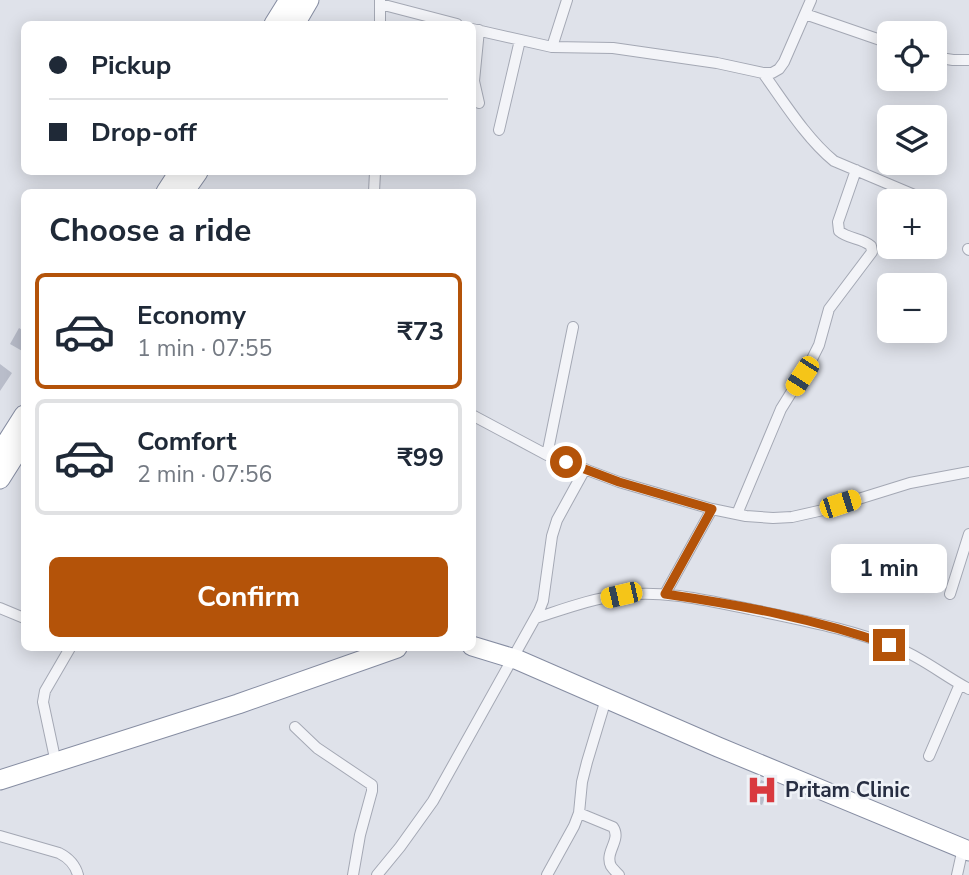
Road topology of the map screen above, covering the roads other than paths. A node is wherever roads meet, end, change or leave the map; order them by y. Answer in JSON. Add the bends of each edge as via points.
{"nodes":[{"id":1,"x":289,"y":0,"type":"edge"},
{"id":2,"x":309,"y":0,"type":"edge"},
{"id":3,"x":567,"y":0,"type":"edge"},
{"id":4,"x":811,"y":0,"type":"edge"},
{"id":5,"x":380,"y":2,"type":"edge"},
{"id":6,"x":805,"y":14,"type":"junction"},
{"id":7,"x":276,"y":21,"type":"edge"},
{"id":8,"x":297,"y":21,"type":"edge"},
{"id":9,"x":380,"y":21,"type":"edge"},
{"id":10,"x":446,"y":21,"type":"edge"},
{"id":11,"x":476,"y":29,"type":"edge"},
{"id":12,"x":877,"y":39,"type":"edge"},
{"id":13,"x":520,"y":40,"type":"junction"},
{"id":14,"x":552,"y":47,"type":"junction"},
{"id":15,"x":947,"y":59,"type":"edge"},
{"id":16,"x":969,"y":60,"type":"edge"},
{"id":17,"x":763,"y":73,"type":"junction"},
{"id":18,"x":476,"y":89,"type":"edge"},
{"id":19,"x":479,"y":103,"type":"dead end"},
{"id":20,"x":499,"y":130,"type":"dead end"},
{"id":21,"x":856,"y":170,"type":"junction"},
{"id":22,"x":901,"y":189,"type":"edge"},
{"id":23,"x":573,"y":327,"type":"dead end"},
{"id":24,"x":476,"y":417,"type":"edge"},
{"id":25,"x":21,"y":420,"type":"edge"},
{"id":26,"x":21,"y":446,"type":"edge"},
{"id":27,"x":0,"y":453,"type":"edge"},
{"id":28,"x":547,"y":455,"type":"junction"},
{"id":29,"x":585,"y":469,"type":"junction"},
{"id":30,"x":969,"y":472,"type":"edge"},
{"id":31,"x":0,"y":479,"type":"edge"},
{"id":32,"x":712,"y":509,"type":"junction"},
{"id":33,"x":737,"y":514,"type":"junction"},
{"id":34,"x":969,"y":534,"type":"edge"},
{"id":35,"x":665,"y":594,"type":"junction"},
{"id":36,"x":950,"y":594,"type":"dead end"},
{"id":37,"x":0,"y":608,"type":"edge"},
{"id":38,"x":21,"y":617,"type":"edge"},
{"id":39,"x":536,"y":618,"type":"junction"},
{"id":40,"x":476,"y":647,"type":"edge"},
{"id":41,"x":68,"y":651,"type":"edge"},
{"id":42,"x":387,"y":651,"type":"edge"},
{"id":43,"x":513,"y":659,"type":"junction"},
{"id":44,"x":964,"y":686,"type":"edge"},
{"id":45,"x":606,"y":699,"type":"junction"},
{"id":46,"x":295,"y":726,"type":"dead end"},
{"id":47,"x":929,"y":756,"type":"dead end"},
{"id":48,"x":56,"y":763,"type":"junction"},
{"id":49,"x":0,"y":780,"type":"edge"},
{"id":50,"x":579,"y":813,"type":"junction"},
{"id":51,"x":0,"y":836,"type":"edge"},
{"id":52,"x":966,"y":849,"type":"edge"},
{"id":53,"x":78,"y":875,"type":"edge"},
{"id":54,"x":353,"y":875,"type":"edge"},
{"id":55,"x":377,"y":875,"type":"edge"},
{"id":56,"x":547,"y":875,"type":"edge"},
{"id":57,"x":618,"y":875,"type":"edge"},
{"id":58,"x":957,"y":875,"type":"edge"}],
"edges":[{"from":1,"to":7,"type":"highway"},
{"from":2,"to":8,"type":"highway"},
{"from":3,"to":14,"type":"street"},
{"from":4,"to":6,"type":"street"},
{"from":5,"to":9,"type":"street"},
{"from":5,"to":10,"type":"street"},
{"from":6,"to":12,"type":"street"},
{"from":6,"to":17,"type":"street","via":[[784,62],[772,73]]},
{"from":11,"to":13,"type":"street"},
{"from":13,"to":14,"type":"street"},
{"from":13,"to":20,"type":"street"},
{"from":14,"to":17,"type":"street","via":[[612,48]]},
{"from":15,"to":16,"type":"street"},
{"from":17,"to":21,"type":"street","via":[[826,155]]},
{"from":18,"to":19,"type":"street"},
{"from":21,"to":22,"type":"street"},
{"from":21,"to":33,"type":"street","via":[[839,231],[866,242],[872,252],[829,309],[819,345],[781,409]]},
{"from":23,"to":28,"type":"street"},
{"from":24,"to":28,"type":"street"},
{"from":25,"to":27,"type":"highway"},
{"from":26,"to":31,"type":"highway"},
{"from":28,"to":29,"type":"street"},
{"from":29,"to":32,"type":"street"},
{"from":29,"to":39,"type":"street","via":[[557,520]]},
{"from":30,"to":33,"type":"street","via":[[910,483],[792,517]]},
{"from":32,"to":33,"type":"street"},
{"from":32,"to":35,"type":"street"},
{"from":34,"to":36,"type":"street"},
{"from":35,"to":39,"type":"street","via":[[621,595]]},
{"from":35,"to":44,"type":"street","via":[[843,630],[902,650]]},
{"from":37,"to":38,"type":"street"},
{"from":39,"to":43,"type":"street"},
{"from":40,"to":43,"type":"highway"},
{"from":41,"to":48,"type":"street","via":[[43,702]]},
{"from":42,"to":48,"type":"highway"},
{"from":43,"to":45,"type":"highway"},
{"from":43,"to":55,"type":"street","via":[[433,801]]},
{"from":44,"to":47,"type":"street"},
{"from":45,"to":50,"type":"street","via":[[582,782]]},
{"from":45,"to":52,"type":"highway"},
{"from":46,"to":54,"type":"street","via":[[317,748],[372,785]]},
{"from":48,"to":49,"type":"highway"},
{"from":50,"to":56,"type":"street"},
{"from":50,"to":57,"type":"street","via":[[616,831],[609,859]]},
{"from":51,"to":53,"type":"street","via":[[68,857]]},
{"from":52,"to":58,"type":"street"}]}
